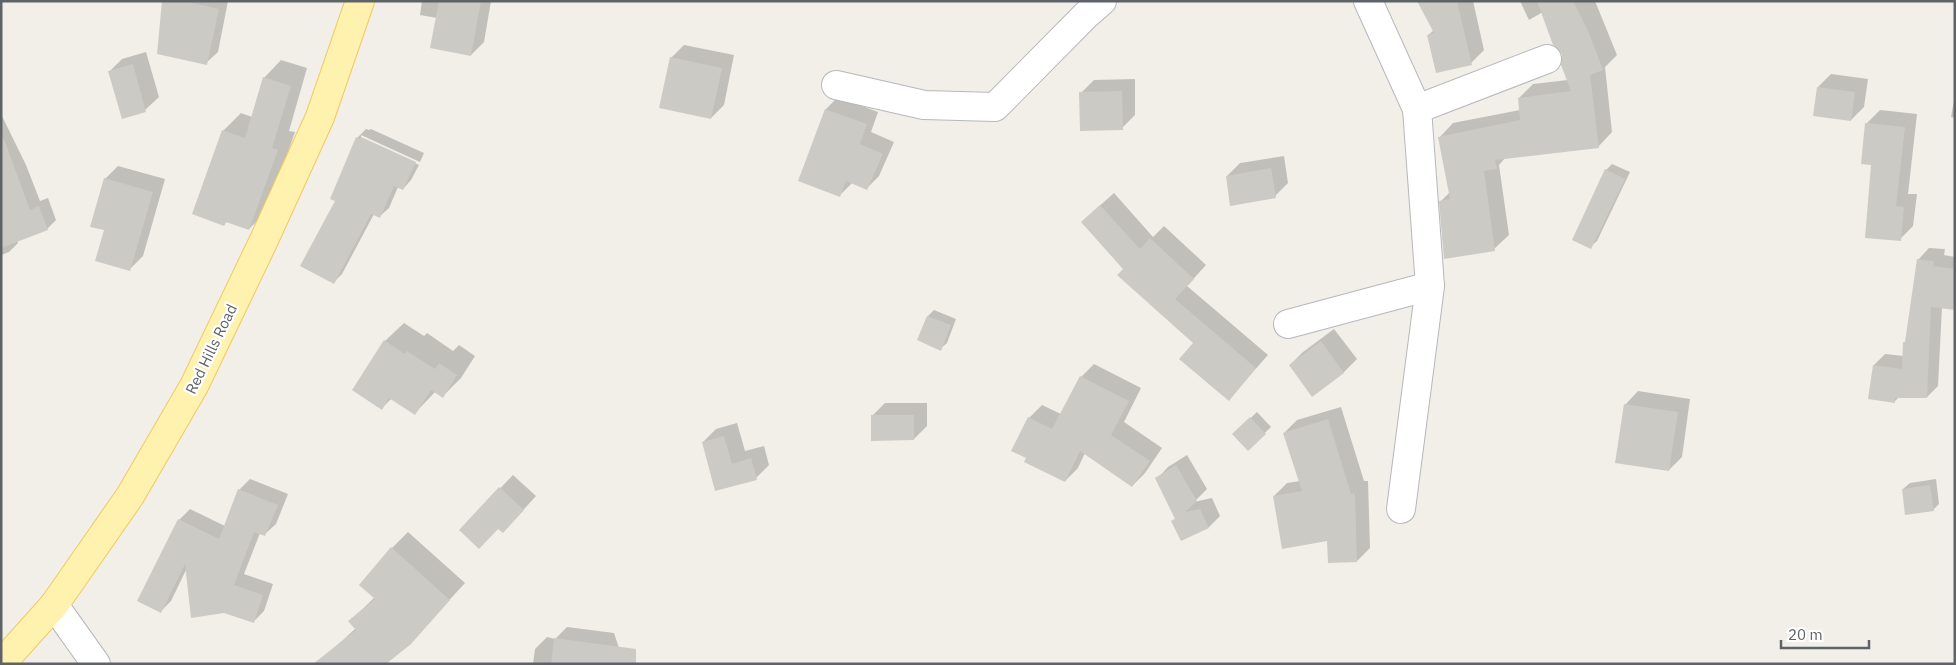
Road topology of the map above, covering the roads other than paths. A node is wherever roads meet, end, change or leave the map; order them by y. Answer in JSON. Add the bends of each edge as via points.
{"nodes":[{"id":1,"x":360,"y":1,"type":"edge"},
{"id":2,"x":1368,"y":1,"type":"edge"},
{"id":3,"x":1086,"y":6,"type":"edge"},
{"id":4,"x":1547,"y":59,"type":"dead end"},
{"id":5,"x":836,"y":85,"type":"dead end"},
{"id":6,"x":1417,"y":110,"type":"junction"},
{"id":7,"x":1430,"y":286,"type":"junction"},
{"id":8,"x":1288,"y":324,"type":"dead end"},
{"id":9,"x":1401,"y":509,"type":"dead end"},
{"id":10,"x":54,"y":605,"type":"junction"},
{"id":11,"x":1,"y":664,"type":"edge"},
{"id":12,"x":96,"y":664,"type":"edge"}],
"edges":[{"from":1,"to":10,"type":"main road","name":"Red Hills Road","via":[[320,117],[194,386],[130,496]]},
{"from":2,"to":6,"type":"street"},
{"from":3,"to":5,"type":"street","via":[[995,107],[924,105]]},
{"from":4,"to":6,"type":"street"},
{"from":6,"to":7,"type":"street"},
{"from":7,"to":8,"type":"street"},
{"from":7,"to":9,"type":"street"},
{"from":10,"to":11,"type":"main road","name":"Red Hills Road"},
{"from":10,"to":12,"type":"street"}]}
